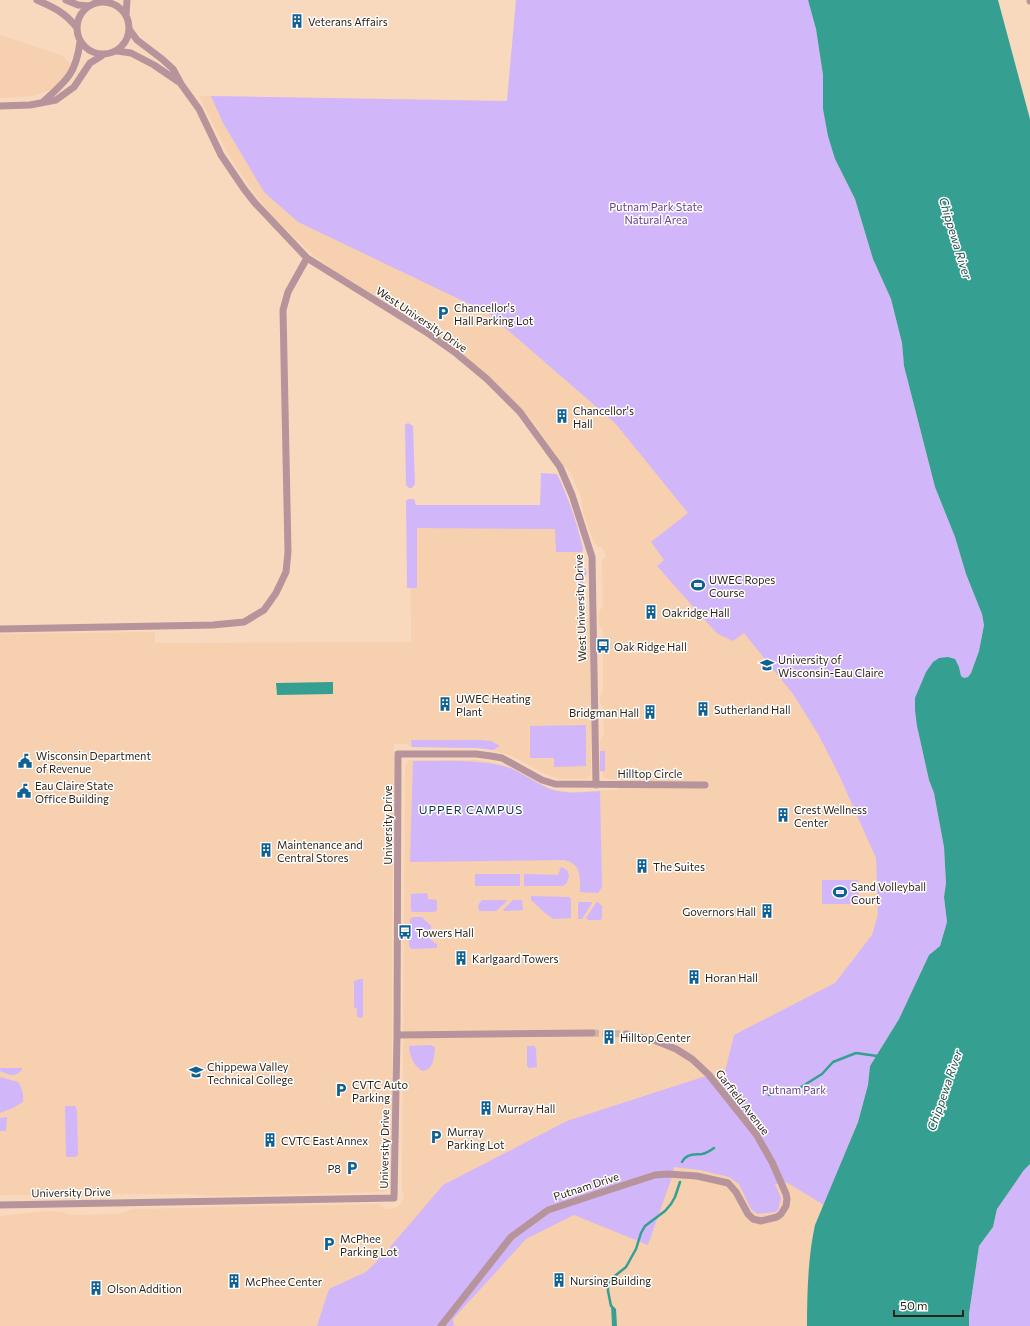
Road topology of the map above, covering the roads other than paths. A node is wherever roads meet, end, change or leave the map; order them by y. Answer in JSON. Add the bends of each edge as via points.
{"nodes":[{"id":1,"x":37,"y":0,"type":"edge"},
{"id":2,"x":66,"y":0,"type":"edge"},
{"id":3,"x":127,"y":0,"type":"edge"},
{"id":4,"x":104,"y":1,"type":"edge"},
{"id":5,"x":89,"y":6,"type":"junction"},
{"id":6,"x":126,"y":15,"type":"junction"},
{"id":7,"x":77,"y":28,"type":"junction"},
{"id":8,"x":129,"y":29,"type":"junction"},
{"id":9,"x":80,"y":42,"type":"junction"},
{"id":10,"x":117,"y":51,"type":"junction"},
{"id":11,"x":103,"y":55,"type":"junction"},
{"id":12,"x":181,"y":84,"type":"junction"},
{"id":13,"x":43,"y":102,"type":"junction"},
{"id":14,"x":0,"y":106,"type":"edge"},
{"id":15,"x":307,"y":258,"type":"junction"},
{"id":16,"x":0,"y":629,"type":"edge"},
{"id":17,"x":596,"y":784,"type":"junction"},
{"id":18,"x":705,"y":785,"type":"dead end"},
{"id":19,"x":592,"y":1033,"type":"tunnel mouth"},
{"id":20,"x":626,"y":1034,"type":"tunnel mouth"},
{"id":21,"x":397,"y":1035,"type":"junction"},
{"id":22,"x":0,"y":1205,"type":"edge"},
{"id":23,"x":768,"y":1220,"type":"joint"},
{"id":24,"x":441,"y":1326,"type":"edge"}],
"edges":[{"from":1,"to":7,"type":"street","via":[[60,11]]},
{"from":2,"to":5,"type":"street"},
{"from":3,"to":6,"type":"street"},
{"from":4,"to":5,"type":"street"},
{"from":4,"to":6,"type":"street","via":[[120,8]]},
{"from":5,"to":7,"type":"street","via":[[78,20]]},
{"from":6,"to":8,"type":"street"},
{"from":7,"to":9,"type":"street"},
{"from":8,"to":10,"type":"street","via":[[127,38]]},
{"from":8,"to":12,"type":"street","name":"West University Drive","via":[[137,40],[173,69]]},
{"from":9,"to":11,"type":"street","via":[[94,53]]},
{"from":9,"to":13,"type":"street","via":[[73,71]]},
{"from":10,"to":11,"type":"street"},
{"from":10,"to":12,"type":"street","name":"West University Drive","via":[[131,53]]},
{"from":11,"to":13,"type":"street","via":[[90,63],[69,92],[56,100]]},
{"from":12,"to":15,"type":"street","name":"West University Drive","via":[[199,109],[221,155],[254,203]]},
{"from":13,"to":14,"type":"street"},
{"from":15,"to":16,"type":"street","via":[[288,292],[283,310],[288,552],[286,572],[264,610],[244,622],[213,625]]},
{"from":15,"to":17,"type":"street","name":"West University Drive","via":[[457,354],[520,412],[560,467],[592,557]]},
{"from":17,"to":18,"type":"street","name":"Hilltop Circle"},
{"from":17,"to":21,"type":"street","name":"University Drive","via":[[556,784],[542,780],[502,758],[490,756],[398,754]]},
{"from":19,"to":21,"type":"street"},
{"from":20,"to":23,"type":"street","name":"Garfield Avenue","via":[[654,1040],[692,1059],[726,1095],[756,1134],[786,1194],[786,1206],[783,1211],[777,1217]]},
{"from":21,"to":22,"type":"street","name":"University Drive","via":[[394,1198]]},
{"from":23,"to":24,"type":"street","name":"Putnam Drive","via":[[753,1219],[733,1187],[713,1179],[680,1174],[655,1175],[614,1188],[548,1210],[511,1237]]}]}
